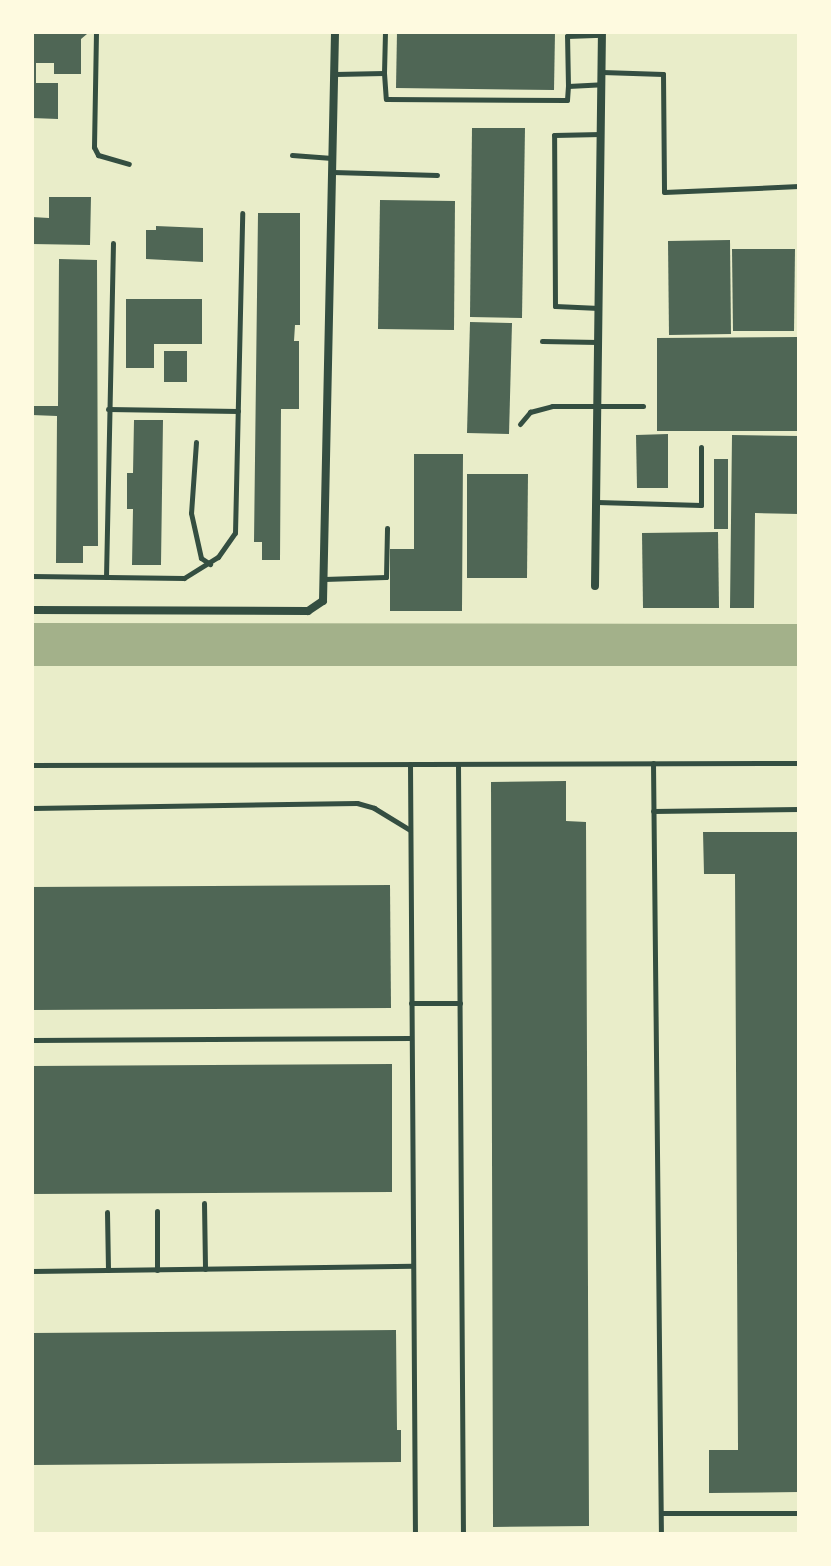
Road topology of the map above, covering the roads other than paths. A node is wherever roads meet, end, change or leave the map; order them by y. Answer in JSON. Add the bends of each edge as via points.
{"nodes":[{"id":1,"x":96,"y":32,"type":"edge"},
{"id":2,"x":335,"y":32,"type":"edge"},
{"id":3,"x":385,"y":32,"type":"edge"},
{"id":4,"x":602,"y":33,"type":"edge"},
{"id":5,"x":602,"y":72,"type":"junction"},
{"id":6,"x":384,"y":73,"type":"junction"},
{"id":7,"x":334,"y":74,"type":"junction"},
{"id":8,"x":602,"y":84,"type":"junction"},
{"id":9,"x":568,"y":86,"type":"junction"},
{"id":10,"x":602,"y":134,"type":"junction"},
{"id":11,"x":292,"y":155,"type":"dead end"},
{"id":12,"x":332,"y":158,"type":"junction"},
{"id":13,"x":129,"y":164,"type":"dead end"},
{"id":14,"x":332,"y":172,"type":"junction"},
{"id":15,"x":437,"y":175,"type":"dead end"},
{"id":16,"x":799,"y":186,"type":"edge"},
{"id":17,"x":242,"y":213,"type":"dead end"},
{"id":18,"x":113,"y":243,"type":"dead end"},
{"id":19,"x":599,"y":308,"type":"junction"},
{"id":20,"x":542,"y":341,"type":"dead end"},
{"id":21,"x":599,"y":342,"type":"junction"},
{"id":22,"x":598,"y":404,"type":"junction"},
{"id":23,"x":643,"y":406,"type":"dead end"},
{"id":24,"x":108,"y":409,"type":"junction"},
{"id":25,"x":238,"y":411,"type":"junction"},
{"id":26,"x":520,"y":424,"type":"dead end"},
{"id":27,"x":196,"y":442,"type":"dead end"},
{"id":28,"x":701,"y":447,"type":"dead end"},
{"id":29,"x":597,"y":502,"type":"junction"},
{"id":30,"x":387,"y":528,"type":"dead end"},
{"id":31,"x":210,"y":564,"type":"junction"},
{"id":32,"x":32,"y":576,"type":"edge"},
{"id":33,"x":106,"y":577,"type":"junction"},
{"id":34,"x":324,"y":579,"type":"junction"},
{"id":35,"x":595,"y":586,"type":"dead end"},
{"id":36,"x":32,"y":610,"type":"edge"},
{"id":37,"x":653,"y":763,"type":"junction"},
{"id":38,"x":799,"y":763,"type":"edge"},
{"id":39,"x":410,"y":764,"type":"junction"},
{"id":40,"x":458,"y":764,"type":"junction"},
{"id":41,"x":32,"y":765,"type":"edge"},
{"id":42,"x":32,"y":808,"type":"edge"},
{"id":43,"x":799,"y":809,"type":"edge"},
{"id":44,"x":653,"y":811,"type":"junction"},
{"id":45,"x":410,"y":830,"type":"junction"},
{"id":46,"x":411,"y":1003,"type":"junction"},
{"id":47,"x":460,"y":1003,"type":"junction"},
{"id":48,"x":411,"y":1038,"type":"junction"},
{"id":49,"x":32,"y":1040,"type":"edge"},
{"id":50,"x":204,"y":1203,"type":"dead end"},
{"id":51,"x":157,"y":1211,"type":"dead end"},
{"id":52,"x":107,"y":1212,"type":"dead end"},
{"id":53,"x":413,"y":1266,"type":"junction"},
{"id":54,"x":205,"y":1269,"type":"junction"},
{"id":55,"x":108,"y":1270,"type":"junction"},
{"id":56,"x":157,"y":1270,"type":"junction"},
{"id":57,"x":32,"y":1271,"type":"edge"},
{"id":58,"x":661,"y":1513,"type":"junction"},
{"id":59,"x":799,"y":1513,"type":"edge"},
{"id":60,"x":415,"y":1534,"type":"edge"},
{"id":61,"x":463,"y":1534,"type":"edge"},
{"id":62,"x":661,"y":1534,"type":"edge"}],
"edges":[{"from":1,"to":13,"type":"lane","via":[[94,147],[98,155]]},
{"from":2,"to":7,"type":"street"},
{"from":3,"to":6,"type":"lane"},
{"from":4,"to":5,"type":"street"},
{"from":4,"to":9,"type":"lane","via":[[567,36]]},
{"from":5,"to":8,"type":"street"},
{"from":5,"to":16,"type":"lane","via":[[663,74],[664,192]]},
{"from":6,"to":7,"type":"lane"},
{"from":6,"to":9,"type":"lane","via":[[386,99],[567,100]]},
{"from":7,"to":12,"type":"street"},
{"from":8,"to":9,"type":"lane"},
{"from":8,"to":10,"type":"street"},
{"from":10,"to":19,"type":"street"},
{"from":10,"to":19,"type":"lane","via":[[554,135],[555,306]]},
{"from":11,"to":12,"type":"lane"},
{"from":12,"to":14,"type":"street"},
{"from":14,"to":15,"type":"lane"},
{"from":14,"to":34,"type":"street"},
{"from":17,"to":25,"type":"lane"},
{"from":18,"to":24,"type":"lane"},
{"from":19,"to":21,"type":"street"},
{"from":20,"to":21,"type":"lane"},
{"from":21,"to":22,"type":"street"},
{"from":22,"to":23,"type":"lane"},
{"from":22,"to":26,"type":"lane","via":[[552,406],[530,412]]},
{"from":22,"to":29,"type":"street"},
{"from":24,"to":25,"type":"lane"},
{"from":24,"to":33,"type":"lane"},
{"from":25,"to":31,"type":"lane","via":[[235,533]]},
{"from":27,"to":31,"type":"lane","via":[[191,513],[201,558]]},
{"from":28,"to":29,"type":"lane","via":[[701,505]]},
{"from":29,"to":35,"type":"street"},
{"from":30,"to":34,"type":"lane","via":[[386,577]]},
{"from":31,"to":33,"type":"lane","via":[[184,578]]},
{"from":32,"to":33,"type":"lane"},
{"from":34,"to":36,"type":"street","via":[[323,601],[308,611]]},
{"from":37,"to":38,"type":"lane"},
{"from":37,"to":40,"type":"lane"},
{"from":37,"to":44,"type":"lane"},
{"from":39,"to":40,"type":"lane"},
{"from":39,"to":41,"type":"lane"},
{"from":39,"to":45,"type":"lane"},
{"from":40,"to":47,"type":"lane"},
{"from":42,"to":45,"type":"lane","via":[[357,803]]},
{"from":43,"to":44,"type":"lane"},
{"from":44,"to":58,"type":"lane"},
{"from":45,"to":46,"type":"lane"},
{"from":46,"to":47,"type":"lane"},
{"from":46,"to":48,"type":"lane"},
{"from":47,"to":61,"type":"lane"},
{"from":48,"to":49,"type":"lane"},
{"from":48,"to":53,"type":"lane"},
{"from":50,"to":54,"type":"lane"},
{"from":51,"to":56,"type":"lane"},
{"from":52,"to":55,"type":"lane"},
{"from":53,"to":54,"type":"lane"},
{"from":53,"to":60,"type":"lane"},
{"from":54,"to":56,"type":"lane"},
{"from":55,"to":56,"type":"lane"},
{"from":55,"to":57,"type":"lane"},
{"from":58,"to":59,"type":"lane"},
{"from":58,"to":62,"type":"lane"}]}
